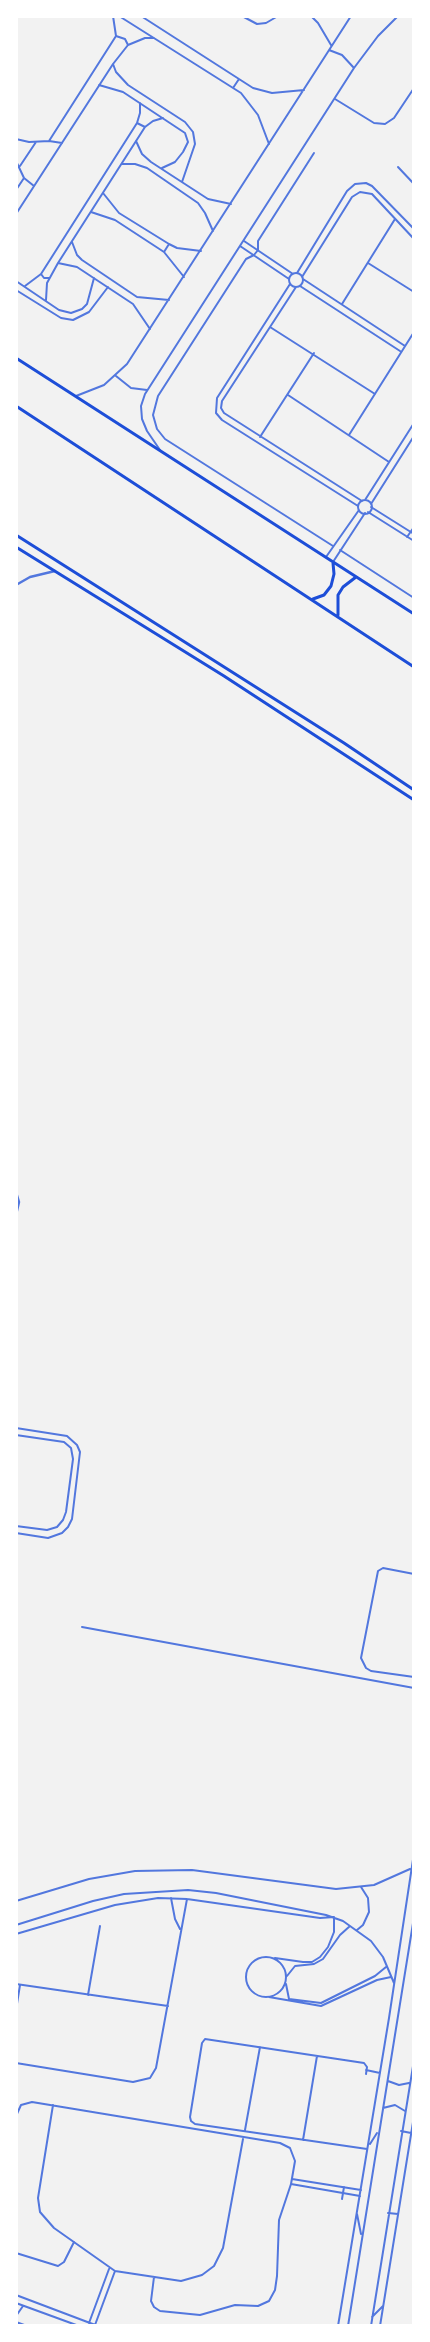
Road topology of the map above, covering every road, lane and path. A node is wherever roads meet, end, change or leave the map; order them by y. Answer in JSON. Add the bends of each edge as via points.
{"nodes":[{"id":1,"x":113,"y":16,"type":"edge"},
{"id":2,"x":119,"y":16,"type":"edge"},
{"id":3,"x":141,"y":16,"type":"edge"},
{"id":4,"x":242,"y":16,"type":"edge"},
{"id":5,"x":278,"y":16,"type":"edge"},
{"id":6,"x":351,"y":16,"type":"edge"},
{"id":7,"x":398,"y":16,"type":"edge"},
{"id":8,"x":313,"y":17,"type":"edge"},
{"id":9,"x":116,"y":36,"type":"junction"},
{"id":10,"x":154,"y":38,"type":"junction"},
{"id":11,"x":128,"y":45,"type":"junction"},
{"id":12,"x":332,"y":46,"type":"junction"},
{"id":13,"x":329,"y":50,"type":"junction"},
{"id":14,"x":112,"y":64,"type":"junction"},
{"id":15,"x":354,"y":68,"type":"junction"},
{"id":16,"x":239,"y":79,"type":"junction"},
{"id":17,"x":99,"y":85,"type":"junction"},
{"id":18,"x":128,"y":85,"type":"junction"},
{"id":19,"x":233,"y":88,"type":"junction"},
{"id":20,"x":414,"y":88,"type":"edge"},
{"id":21,"x":304,"y":90,"type":"junction"},
{"id":22,"x":123,"y":92,"type":"junction"},
{"id":23,"x":335,"y":98,"type":"junction"},
{"id":24,"x":140,"y":102,"type":"junction"},
{"id":25,"x":163,"y":118,"type":"junction"},
{"id":26,"x":137,"y":123,"type":"junction"},
{"id":27,"x":145,"y":128,"type":"junction"},
{"id":28,"x":16,"y":139,"type":"edge"},
{"id":29,"x":49,"y":141,"type":"junction"},
{"id":30,"x":36,"y":142,"type":"junction"},
{"id":31,"x":136,"y":142,"type":"junction"},
{"id":32,"x":62,"y":143,"type":"junction"},
{"id":33,"x":269,"y":144,"type":"junction"},
{"id":34,"x":314,"y":153,"type":"dead end"},
{"id":35,"x":16,"y":161,"type":"edge"},
{"id":36,"x":151,"y":162,"type":"junction"},
{"id":37,"x":122,"y":164,"type":"junction"},
{"id":38,"x":20,"y":166,"type":"junction"},
{"id":39,"x":398,"y":167,"type":"dead end"},
{"id":40,"x":147,"y":168,"type":"junction"},
{"id":41,"x":162,"y":168,"type":"junction"},
{"id":42,"x":24,"y":178,"type":"junction"},
{"id":43,"x":182,"y":182,"type":"junction"},
{"id":44,"x":414,"y":184,"type":"edge"},
{"id":45,"x":34,"y":186,"type":"junction"},
{"id":46,"x":16,"y":190,"type":"edge"},
{"id":47,"x":103,"y":193,"type":"junction"},
{"id":48,"x":231,"y":204,"type":"junction"},
{"id":49,"x":92,"y":212,"type":"junction"},
{"id":50,"x":16,"y":214,"type":"edge"},
{"id":51,"x":395,"y":219,"type":"junction"},
{"id":52,"x":414,"y":229,"type":"edge"},
{"id":53,"x":213,"y":231,"type":"junction"},
{"id":54,"x":414,"y":239,"type":"edge"},
{"id":55,"x":72,"y":241,"type":"junction"},
{"id":56,"x":244,"y":241,"type":"junction"},
{"id":57,"x":169,"y":244,"type":"junction"},
{"id":58,"x":240,"y":246,"type":"junction"},
{"id":59,"x":258,"y":250,"type":"junction"},
{"id":60,"x":200,"y":251,"type":"junction"},
{"id":61,"x":164,"y":252,"type":"junction"},
{"id":62,"x":254,"y":256,"type":"junction"},
{"id":63,"x":82,"y":260,"type":"junction"},
{"id":64,"x":58,"y":263,"type":"junction"},
{"id":65,"x":368,"y":263,"type":"junction"},
{"id":66,"x":77,"y":267,"type":"junction"},
{"id":67,"x":297,"y":273,"type":"junction"},
{"id":68,"x":41,"y":274,"type":"junction"},
{"id":69,"x":293,"y":274,"type":"junction"},
{"id":70,"x":184,"y":277,"type":"junction"},
{"id":71,"x":49,"y":278,"type":"junction"},
{"id":72,"x":94,"y":278,"type":"junction"},
{"id":73,"x":302,"y":278,"type":"junction"},
{"id":74,"x":289,"y":279,"type":"junction"},
{"id":75,"x":16,"y":281,"type":"edge"},
{"id":76,"x":290,"y":284,"type":"junction"},
{"id":77,"x":25,"y":286,"type":"junction"},
{"id":78,"x":300,"y":286,"type":"junction"},
{"id":79,"x":108,"y":287,"type":"junction"},
{"id":80,"x":296,"y":287,"type":"junction"},
{"id":81,"x":16,"y":290,"type":"edge"},
{"id":82,"x":414,"y":292,"type":"edge"},
{"id":83,"x":137,"y":297,"type":"junction"},
{"id":84,"x":46,"y":300,"type":"junction"},
{"id":85,"x":169,"y":300,"type":"junction"},
{"id":86,"x":133,"y":304,"type":"junction"},
{"id":87,"x":342,"y":305,"type":"junction"},
{"id":88,"x":270,"y":327,"type":"junction"},
{"id":89,"x":150,"y":330,"type":"junction"},
{"id":90,"x":414,"y":332,"type":"edge"},
{"id":91,"x":405,"y":346,"type":"junction"},
{"id":92,"x":401,"y":352,"type":"junction"},
{"id":93,"x":314,"y":353,"type":"junction"},
{"id":94,"x":16,"y":358,"type":"edge"},
{"id":95,"x":242,"y":360,"type":"junction"},
{"id":96,"x":246,"y":364,"type":"junction"},
{"id":97,"x":116,"y":376,"type":"junction"},
{"id":98,"x":147,"y":390,"type":"junction"},
{"id":99,"x":375,"y":394,"type":"junction"},
{"id":100,"x":288,"y":395,"type":"junction"},
{"id":101,"x":76,"y":396,"type":"junction"},
{"id":102,"x":16,"y":406,"type":"edge"},
{"id":103,"x":414,"y":423,"type":"edge"},
{"id":104,"x":260,"y":436,"type":"junction"},
{"id":105,"x":349,"y":436,"type":"junction"},
{"id":106,"x":414,"y":436,"type":"edge"},
{"id":107,"x":161,"y":452,"type":"junction"},
{"id":108,"x":389,"y":462,"type":"junction"},
{"id":109,"x":304,"y":464,"type":"junction"},
{"id":110,"x":300,"y":470,"type":"junction"},
{"id":111,"x":364,"y":500,"type":"junction"},
{"id":112,"x":371,"y":506,"type":"junction"},
{"id":113,"x":358,"y":508,"type":"junction"},
{"id":114,"x":368,"y":512,"type":"junction"},
{"id":115,"x":365,"y":513,"type":"junction"},
{"id":116,"x":414,"y":527,"type":"edge"},
{"id":117,"x":410,"y":532,"type":"junction"},
{"id":118,"x":342,"y":534,"type":"junction"},
{"id":119,"x":414,"y":534,"type":"edge"},
{"id":120,"x":16,"y":535,"type":"edge"},
{"id":121,"x":407,"y":537,"type":"junction"},
{"id":122,"x":348,"y":538,"type":"junction"},
{"id":123,"x":414,"y":541,"type":"edge"},
{"id":124,"x":333,"y":546,"type":"junction"},
{"id":125,"x":16,"y":547,"type":"edge"},
{"id":126,"x":340,"y":550,"type":"junction"},
{"id":127,"x":325,"y":558,"type":"junction"},
{"id":128,"x":333,"y":563,"type":"junction"},
{"id":129,"x":55,"y":571,"type":"junction"},
{"id":130,"x":356,"y":577,"type":"junction"},
{"id":131,"x":16,"y":584,"type":"edge"},
{"id":132,"x":414,"y":598,"type":"edge"},
{"id":133,"x":313,"y":599,"type":"junction"},
{"id":134,"x":414,"y":614,"type":"edge"},
{"id":135,"x":338,"y":616,"type":"junction"},
{"id":136,"x":414,"y":667,"type":"edge"},
{"id":137,"x":414,"y":790,"type":"edge"},
{"id":138,"x":414,"y":800,"type":"edge"},
{"id":139,"x":16,"y":1192,"type":"edge"},
{"id":140,"x":16,"y":1215,"type":"edge"},
{"id":141,"x":16,"y":1428,"type":"edge"},
{"id":142,"x":16,"y":1435,"type":"edge"},
{"id":143,"x":69,"y":1482,"type":"junction"},
{"id":144,"x":76,"y":1483,"type":"junction"},
{"id":145,"x":16,"y":1526,"type":"edge"},
{"id":146,"x":16,"y":1533,"type":"edge"},
{"id":147,"x":414,"y":1574,"type":"edge"},
{"id":148,"x":82,"y":1628,"type":"dead end"},
{"id":149,"x":414,"y":1677,"type":"edge"},
{"id":150,"x":414,"y":1688,"type":"edge"},
{"id":151,"x":414,"y":1853,"type":"edge"},
{"id":152,"x":411,"y":1869,"type":"junction"},
{"id":153,"x":361,"y":1887,"type":"junction"},
{"id":154,"x":171,"y":1898,"type":"junction"},
{"id":155,"x":187,"y":1898,"type":"junction"},
{"id":156,"x":16,"y":1901,"type":"edge"},
{"id":157,"x":334,"y":1917,"type":"junction"},
{"id":158,"x":414,"y":1917,"type":"edge"},
{"id":159,"x":16,"y":1925,"type":"edge"},
{"id":160,"x":100,"y":1926,"type":"dead end"},
{"id":161,"x":350,"y":1926,"type":"junction"},
{"id":162,"x":357,"y":1930,"type":"junction"},
{"id":163,"x":181,"y":1931,"type":"junction"},
{"id":164,"x":16,"y":1934,"type":"edge"},
{"id":165,"x":275,"y":1958,"type":"junction"},
{"id":166,"x":387,"y":1967,"type":"junction"},
{"id":167,"x":392,"y":1977,"type":"junction"},
{"id":168,"x":286,"y":1978,"type":"junction"},
{"id":169,"x":286,"y":1982,"type":"junction"},
{"id":170,"x":16,"y":1984,"type":"edge"},
{"id":171,"x":394,"y":1984,"type":"junction"},
{"id":172,"x":20,"y":1985,"type":"junction"},
{"id":173,"x":88,"y":1995,"type":"junction"},
{"id":174,"x":268,"y":1997,"type":"junction"},
{"id":175,"x":168,"y":2006,"type":"junction"},
{"id":176,"x":16,"y":2010,"type":"edge"},
{"id":177,"x":389,"y":2018,"type":"junction"},
{"id":178,"x":397,"y":2018,"type":"junction"},
{"id":179,"x":260,"y":2047,"type":"junction"},
{"id":180,"x":317,"y":2056,"type":"junction"},
{"id":181,"x":414,"y":2060,"type":"edge"},
{"id":182,"x":16,"y":2063,"type":"edge"},
{"id":183,"x":366,"y":2070,"type":"junction"},
{"id":184,"x":380,"y":2072,"type":"junction"},
{"id":185,"x":366,"y":2074,"type":"dead end"},
{"id":186,"x":388,"y":2081,"type":"junction"},
{"id":187,"x":410,"y":2083,"type":"junction"},
{"id":188,"x":53,"y":2105,"type":"junction"},
{"id":189,"x":383,"y":2108,"type":"junction"},
{"id":190,"x":404,"y":2111,"type":"junction"},
{"id":191,"x":16,"y":2116,"type":"edge"},
{"id":192,"x":414,"y":2116,"type":"edge"},
{"id":193,"x":245,"y":2131,"type":"junction"},
{"id":194,"x":401,"y":2131,"type":"junction"},
{"id":195,"x":379,"y":2132,"type":"junction"},
{"id":196,"x":411,"y":2133,"type":"junction"},
{"id":197,"x":244,"y":2138,"type":"junction"},
{"id":198,"x":303,"y":2140,"type":"junction"},
{"id":199,"x":368,"y":2146,"type":"junction"},
{"id":200,"x":367,"y":2149,"type":"junction"},
{"id":201,"x":292,"y":2179,"type":"junction"},
{"id":202,"x":291,"y":2184,"type":"junction"},
{"id":203,"x":344,"y":2187,"type":"junction"},
{"id":204,"x":361,"y":2190,"type":"junction"},
{"id":205,"x":343,"y":2194,"type":"junction"},
{"id":206,"x":360,"y":2196,"type":"junction"},
{"id":207,"x":342,"y":2199,"type":"dead end"},
{"id":208,"x":357,"y":2212,"type":"junction"},
{"id":209,"x":388,"y":2213,"type":"junction"},
{"id":210,"x":398,"y":2214,"type":"junction"},
{"id":211,"x":362,"y":2237,"type":"junction"},
{"id":212,"x":74,"y":2242,"type":"junction"},
{"id":213,"x":16,"y":2253,"type":"edge"},
{"id":214,"x":110,"y":2270,"type":"junction"},
{"id":215,"x":115,"y":2271,"type":"junction"},
{"id":216,"x":154,"y":2277,"type":"junction"},
{"id":217,"x":16,"y":2295,"type":"edge"},
{"id":218,"x":16,"y":2303,"type":"edge"},
{"id":219,"x":383,"y":2305,"type":"junction"},
{"id":220,"x":23,"y":2306,"type":"junction"},
{"id":221,"x":93,"y":2312,"type":"junction"},
{"id":222,"x":99,"y":2314,"type":"junction"},
{"id":223,"x":372,"y":2317,"type":"junction"},
{"id":224,"x":16,"y":2320,"type":"edge"},
{"id":225,"x":89,"y":2323,"type":"junction"},
{"id":226,"x":96,"y":2325,"type":"edge"},
{"id":227,"x":27,"y":2326,"type":"edge"},
{"id":228,"x":78,"y":2326,"type":"edge"},
{"id":229,"x":338,"y":2326,"type":"edge"},
{"id":230,"x":348,"y":2326,"type":"edge"},
{"id":231,"x":371,"y":2326,"type":"edge"},
{"id":232,"x":380,"y":2326,"type":"edge"}],
"edges":[{"from":1,"to":9,"type":"street"},
{"from":2,"to":10,"type":"street"},
{"from":3,"to":16,"type":"street"},
{"from":4,"to":5,"type":"street","via":[[257,24]]},
{"from":6,"to":12,"type":"street"},
{"from":7,"to":15,"type":"street"},
{"from":8,"to":12,"type":"street"},
{"from":9,"to":11,"type":"street","via":[[122,37]]},
{"from":9,"to":29,"type":"street"},
{"from":10,"to":11,"type":"street","via":[[144,38]]},
{"from":10,"to":19,"type":"street"},
{"from":11,"to":14,"type":"street"},
{"from":12,"to":13,"type":"street"},
{"from":13,"to":15,"type":"street","via":[[342,55]]},
{"from":13,"to":21,"type":"street"},
{"from":14,"to":17,"type":"street"},
{"from":14,"to":18,"type":"street"},
{"from":15,"to":23,"type":"street"},
{"from":16,"to":19,"type":"street"},
{"from":16,"to":21,"type":"street","via":[[272,93]]},
{"from":17,"to":22,"type":"street"},
{"from":17,"to":32,"type":"street"},
{"from":18,"to":22,"type":"street"},
{"from":18,"to":43,"type":"street","via":[[185,122],[193,132],[195,144]]},
{"from":19,"to":33,"type":"street","via":[[253,107]]},
{"from":20,"to":23,"type":"street","via":[[394,118],[385,124],[374,123]]},
{"from":21,"to":33,"type":"street"},
{"from":22,"to":24,"type":"street"},
{"from":23,"to":56,"type":"street"},
{"from":24,"to":25,"type":"street"},
{"from":24,"to":26,"type":"street"},
{"from":25,"to":27,"type":"street"},
{"from":25,"to":41,"type":"street","via":[[181,130],[188,142],[175,162]]},
{"from":26,"to":27,"type":"street"},
{"from":26,"to":68,"type":"street"},
{"from":27,"to":31,"type":"street"},
{"from":28,"to":30,"type":"street"},
{"from":29,"to":30,"type":"street"},
{"from":29,"to":32,"type":"street"},
{"from":30,"to":38,"type":"street"},
{"from":31,"to":36,"type":"street"},
{"from":31,"to":37,"type":"street"},
{"from":32,"to":45,"type":"street"},
{"from":33,"to":48,"type":"street"},
{"from":34,"to":59,"type":"street","via":[[258,241]]},
{"from":35,"to":38,"type":"street"},
{"from":36,"to":40,"type":"street"},
{"from":36,"to":41,"type":"street"},
{"from":37,"to":40,"type":"street"},
{"from":37,"to":47,"type":"street"},
{"from":38,"to":42,"type":"street"},
{"from":39,"to":44,"type":"street"},
{"from":40,"to":53,"type":"street","via":[[198,203]]},
{"from":41,"to":43,"type":"street"},
{"from":42,"to":45,"type":"street"},
{"from":42,"to":46,"type":"street"},
{"from":43,"to":48,"type":"street","via":[[208,199]]},
{"from":45,"to":50,"type":"street"},
{"from":47,"to":49,"type":"street"},
{"from":47,"to":57,"type":"street","via":[[119,213]]},
{"from":48,"to":53,"type":"street"},
{"from":49,"to":55,"type":"street"},
{"from":49,"to":61,"type":"street","via":[[115,220]]},
{"from":51,"to":54,"type":"street"},
{"from":51,"to":65,"type":"street"},
{"from":51,"to":73,"type":"street","via":[[372,194],[357,193]]},
{"from":52,"to":67,"type":"street","via":[[372,186],[355,184],[347,191]]},
{"from":53,"to":60,"type":"street"},
{"from":55,"to":63,"type":"street"},
{"from":55,"to":64,"type":"street"},
{"from":56,"to":58,"type":"street"},
{"from":56,"to":59,"type":"street"},
{"from":57,"to":60,"type":"street"},
{"from":57,"to":61,"type":"street"},
{"from":58,"to":62,"type":"street"},
{"from":58,"to":98,"type":"street"},
{"from":59,"to":62,"type":"street"},
{"from":59,"to":69,"type":"street"},
{"from":60,"to":70,"type":"street"},
{"from":61,"to":70,"type":"street"},
{"from":62,"to":74,"type":"street"},
{"from":62,"to":124,"type":"street","via":[[246,259],[158,396],[155,424],[170,442]]},
{"from":63,"to":66,"type":"street"},
{"from":63,"to":83,"type":"street"},
{"from":64,"to":66,"type":"street"},
{"from":64,"to":71,"type":"street"},
{"from":65,"to":82,"type":"street"},
{"from":65,"to":87,"type":"street"},
{"from":66,"to":72,"type":"street"},
{"from":67,"to":69,"type":"street"},
{"from":67,"to":73,"type":"street"},
{"from":68,"to":71,"type":"street"},
{"from":68,"to":77,"type":"street"},
{"from":69,"to":74,"type":"street"},
{"from":70,"to":85,"type":"street"},
{"from":71,"to":84,"type":"street"},
{"from":72,"to":79,"type":"street"},
{"from":72,"to":84,"type":"street","via":[[87,304],[77,312],[60,310]]},
{"from":73,"to":78,"type":"street"},
{"from":73,"to":87,"type":"street"},
{"from":74,"to":76,"type":"street"},
{"from":75,"to":77,"type":"street"},
{"from":76,"to":80,"type":"street"},
{"from":76,"to":95,"type":"street"},
{"from":77,"to":84,"type":"street"},
{"from":78,"to":80,"type":"street"},
{"from":78,"to":92,"type":"street"},
{"from":79,"to":81,"type":"street","via":[[89,312],[73,320],[61,318]]},
{"from":79,"to":86,"type":"street"},
{"from":80,"to":88,"type":"street"},
{"from":83,"to":85,"type":"street"},
{"from":83,"to":86,"type":"street"},
{"from":85,"to":89,"type":"street"},
{"from":86,"to":89,"type":"street"},
{"from":87,"to":91,"type":"street"},
{"from":88,"to":93,"type":"street"},
{"from":88,"to":96,"type":"street"},
{"from":89,"to":97,"type":"street"},
{"from":90,"to":91,"type":"street"},
{"from":91,"to":92,"type":"street"},
{"from":92,"to":99,"type":"street"},
{"from":93,"to":99,"type":"street"},
{"from":93,"to":100,"type":"street"},
{"from":94,"to":101,"type":"main road"},
{"from":95,"to":96,"type":"street"},
{"from":95,"to":110,"type":"street","via":[[217,398],[216,413]]},
{"from":96,"to":104,"type":"street","via":[[222,401],[221,408]]},
{"from":97,"to":98,"type":"street","via":[[131,388]]},
{"from":97,"to":101,"type":"street","via":[[98,389]]},
{"from":98,"to":107,"type":"street","via":[[141,401],[142,419],[146,431]]},
{"from":99,"to":105,"type":"street"},
{"from":100,"to":104,"type":"street"},
{"from":100,"to":105,"type":"street"},
{"from":101,"to":107,"type":"main road"},
{"from":102,"to":133,"type":"main road"},
{"from":103,"to":108,"type":"street"},
{"from":104,"to":109,"type":"street"},
{"from":105,"to":108,"type":"street"},
{"from":106,"to":112,"type":"street"},
{"from":107,"to":127,"type":"main road"},
{"from":108,"to":111,"type":"street"},
{"from":109,"to":110,"type":"street"},
{"from":109,"to":111,"type":"street"},
{"from":110,"to":113,"type":"street"},
{"from":111,"to":112,"type":"street"},
{"from":111,"to":113,"type":"street"},
{"from":112,"to":114,"type":"street"},
{"from":112,"to":117,"type":"street"},
{"from":113,"to":115,"type":"street"},
{"from":113,"to":118,"type":"street"},
{"from":114,"to":115,"type":"street"},
{"from":114,"to":121,"type":"street"},
{"from":115,"to":122,"type":"street"},
{"from":116,"to":117,"type":"street"},
{"from":117,"to":119,"type":"street"},
{"from":117,"to":121,"type":"street"},
{"from":118,"to":122,"type":"street"},
{"from":118,"to":124,"type":"street"},
{"from":120,"to":137,"type":"main road"},
{"from":121,"to":123,"type":"street"},
{"from":122,"to":126,"type":"street"},
{"from":124,"to":127,"type":"street"},
{"from":125,"to":129,"type":"main road"},
{"from":126,"to":128,"type":"street"},
{"from":126,"to":132,"type":"street"},
{"from":127,"to":128,"type":"main road"},
{"from":128,"to":130,"type":"main road"},
{"from":128,"to":133,"type":"main road","via":[[331,586]]},
{"from":129,"to":131,"type":"street"},
{"from":129,"to":138,"type":"main road"},
{"from":130,"to":134,"type":"main road"},
{"from":130,"to":135,"type":"main road","via":[[338,595]]},
{"from":133,"to":135,"type":"main road"},
{"from":135,"to":136,"type":"main road"},
{"from":139,"to":140,"type":"street","via":[[19,1202]]},
{"from":141,"to":144,"type":"street","via":[[56,1433],[72,1439],[80,1452]]},
{"from":142,"to":143,"type":"street","via":[[68,1445],[73,1453]]},
{"from":143,"to":144,"type":"street"},
{"from":143,"to":145,"type":"street","via":[[66,1512],[57,1527],[42,1530]]},
{"from":144,"to":146,"type":"street","via":[[72,1519],[62,1533],[48,1538]]},
{"from":147,"to":149,"type":"street","via":[[383,1568],[378,1571],[360,1658],[371,1671]]},
{"from":148,"to":150,"type":"street"},
{"from":151,"to":152,"type":"street"},
{"from":152,"to":153,"type":"street"},
{"from":152,"to":171,"type":"street"},
{"from":153,"to":156,"type":"street","via":[[331,1889],[192,1870],[162,1869],[89,1879]]},
{"from":153,"to":162,"type":"street","via":[[368,1898],[369,1912]]},
{"from":154,"to":155,"type":"street"},
{"from":154,"to":163,"type":"street"},
{"from":154,"to":164,"type":"street","via":[[115,1905]]},
{"from":155,"to":157,"type":"street","via":[[320,1918]]},
{"from":155,"to":163,"type":"street"},
{"from":157,"to":159,"type":"street","via":[[188,1890],[124,1894],[93,1900]]},
{"from":157,"to":161,"type":"street"},
{"from":157,"to":165,"type":"street","via":[[334,1932],[320,1957],[312,1962]]},
{"from":158,"to":178,"type":"street"},
{"from":160,"to":173,"type":"street"},
{"from":161,"to":162,"type":"street"},
{"from":161,"to":168,"type":"street","via":[[323,1959],[314,1964],[295,1966]]},
{"from":162,"to":166,"type":"street","via":[[371,1941]]},
{"from":163,"to":175,"type":"street"},
{"from":165,"to":168,"type":"street","via":[[284,1967]]},
{"from":165,"to":174,"type":"street","via":[[257,1958],[246,1972],[246,1983],[252,1992]]},
{"from":166,"to":167,"type":"street"},
{"from":166,"to":169,"type":"street","via":[[376,1976],[321,2003],[288,1998]]},
{"from":167,"to":171,"type":"street"},
{"from":167,"to":174,"type":"street","via":[[377,1980],[321,2006]]},
{"from":168,"to":169,"type":"street"},
{"from":169,"to":174,"type":"street","via":[[279,1992]]},
{"from":170,"to":172,"type":"street"},
{"from":171,"to":177,"type":"street"},
{"from":172,"to":173,"type":"street"},
{"from":172,"to":176,"type":"street"},
{"from":173,"to":175,"type":"street"},
{"from":175,"to":182,"type":"street","via":[[156,2068],[143,2082]]},
{"from":177,"to":178,"type":"street"},
{"from":177,"to":184,"type":"street"},
{"from":178,"to":186,"type":"street"},
{"from":179,"to":180,"type":"street"},
{"from":179,"to":193,"type":"street"},
{"from":179,"to":193,"type":"street","via":[[208,2038],[202,2043],[191,2121]]},
{"from":180,"to":183,"type":"street","via":[[364,2063]]},
{"from":180,"to":198,"type":"street"},
{"from":181,"to":187,"type":"street"},
{"from":183,"to":184,"type":"street"},
{"from":183,"to":185,"type":"street"},
{"from":184,"to":199,"type":"street"},
{"from":186,"to":187,"type":"street","via":[[399,2085]]},
{"from":186,"to":189,"type":"street"},
{"from":187,"to":190,"type":"street"},
{"from":188,"to":191,"type":"street","via":[[26,2102]]},
{"from":188,"to":197,"type":"street"},
{"from":188,"to":212,"type":"street","via":[[39,2207],[46,2222]]},
{"from":189,"to":190,"type":"street","via":[[395,2105]]},
{"from":189,"to":195,"type":"street"},
{"from":190,"to":194,"type":"street"},
{"from":192,"to":196,"type":"street"},
{"from":193,"to":198,"type":"street"},
{"from":194,"to":196,"type":"street"},
{"from":194,"to":209,"type":"street"},
{"from":195,"to":199,"type":"street"},
{"from":195,"to":211,"type":"street"},
{"from":196,"to":210,"type":"street"},
{"from":197,"to":201,"type":"street","via":[[280,2143],[290,2148],[295,2161]]},
{"from":197,"to":216,"type":"street","via":[[224,2248],[216,2263],[202,2275],[189,2280]]},
{"from":198,"to":200,"type":"street"},
{"from":199,"to":200,"type":"street"},
{"from":200,"to":204,"type":"street"},
{"from":201,"to":202,"type":"street"},
{"from":201,"to":203,"type":"street"},
{"from":202,"to":205,"type":"street"},
{"from":202,"to":216,"type":"street","via":[[279,2220],[274,2290],[269,2301],[200,2315],[160,2310],[151,2301]]},
{"from":203,"to":204,"type":"street"},
{"from":203,"to":205,"type":"street"},
{"from":204,"to":206,"type":"street"},
{"from":205,"to":206,"type":"street"},
{"from":205,"to":207,"type":"street"},
{"from":206,"to":208,"type":"street"},
{"from":208,"to":211,"type":"street"},
{"from":208,"to":229,"type":"street"},
{"from":209,"to":210,"type":"street"},
{"from":209,"to":223,"type":"street"},
{"from":210,"to":219,"type":"street"},
{"from":211,"to":230,"type":"street"},
{"from":212,"to":213,"type":"street","via":[[64,2262],[58,2266]]},
{"from":212,"to":214,"type":"street"},
{"from":214,"to":215,"type":"street"},
{"from":214,"to":221,"type":"street"},
{"from":215,"to":216,"type":"street"},
{"from":215,"to":222,"type":"street"},
{"from":217,"to":225,"type":"street"},
{"from":218,"to":220,"type":"street"},
{"from":219,"to":223,"type":"street"},
{"from":219,"to":232,"type":"street"},
{"from":220,"to":224,"type":"street"},
{"from":220,"to":228,"type":"street"},
{"from":221,"to":222,"type":"street"},
{"from":221,"to":225,"type":"street"},
{"from":222,"to":226,"type":"street"},
{"from":223,"to":231,"type":"street"},
{"from":224,"to":227,"type":"street"},
{"from":225,"to":226,"type":"street"}]}
